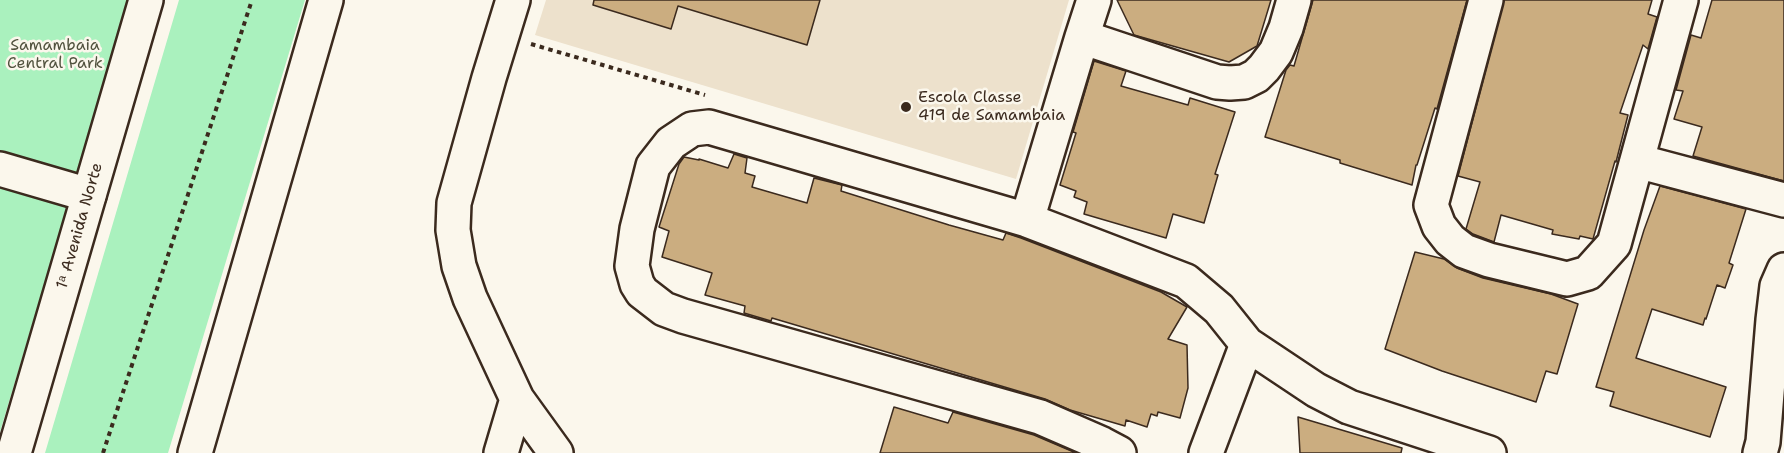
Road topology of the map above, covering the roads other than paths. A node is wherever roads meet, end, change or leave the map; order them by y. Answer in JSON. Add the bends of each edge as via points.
{"nodes":[{"id":1,"x":146,"y":0,"type":"edge"},
{"id":2,"x":326,"y":0,"type":"edge"},
{"id":3,"x":513,"y":0,"type":"edge"},
{"id":4,"x":1094,"y":0,"type":"edge"},
{"id":5,"x":1294,"y":0,"type":"edge"},
{"id":6,"x":1486,"y":0,"type":"edge"},
{"id":7,"x":1682,"y":0,"type":"edge"},
{"id":8,"x":1082,"y":37,"type":"junction"},
{"id":9,"x":1637,"y":161,"type":"junction"},
{"id":10,"x":0,"y":169,"type":"edge"},
{"id":11,"x":89,"y":195,"type":"junction"},
{"id":12,"x":1784,"y":200,"type":"edge"},
{"id":13,"x":1027,"y":220,"type":"junction"},
{"id":14,"x":1784,"y":270,"type":"edge"},
{"id":15,"x":1246,"y":344,"type":"junction"},
{"id":16,"x":517,"y":399,"type":"junction"},
{"id":17,"x":1769,"y":448,"type":"edge"},
{"id":18,"x":14,"y":453,"type":"edge"},
{"id":19,"x":195,"y":453,"type":"edge"},
{"id":20,"x":501,"y":453,"type":"edge"},
{"id":21,"x":556,"y":453,"type":"edge"},
{"id":22,"x":1119,"y":453,"type":"edge"},
{"id":23,"x":1206,"y":453,"type":"edge"},
{"id":24,"x":1490,"y":453,"type":"edge"}],
"edges":[{"from":1,"to":11,"type":"street","name":"1ᵃ Avenida Norte"},
{"from":2,"to":19,"type":"street"},
{"from":3,"to":16,"type":"street","via":[[454,203],[453,230],[470,298]]},
{"from":4,"to":8,"type":"street"},
{"from":5,"to":8,"type":"street","via":[[1276,52],[1256,76],[1244,82],[1216,82]]},
{"from":6,"to":9,"type":"street","via":[[1431,205],[1450,240],[1464,251],[1500,263],[1567,279],[1588,273],[1614,244]]},
{"from":7,"to":9,"type":"street"},
{"from":8,"to":13,"type":"street"},
{"from":9,"to":12,"type":"street"},
{"from":10,"to":11,"type":"street"},
{"from":11,"to":18,"type":"street","name":"1ᵃ Avenida Norte"},
{"from":13,"to":15,"type":"street","via":[[1186,281],[1219,309]]},
{"from":13,"to":22,"type":"street","via":[[709,127],[692,129],[671,143],[653,166],[632,266],[642,292],[664,309],[1040,417]]},
{"from":14,"to":17,"type":"street","via":[[1773,320]]},
{"from":15,"to":23,"type":"street"},
{"from":15,"to":24,"type":"street","via":[[1349,407]]},
{"from":16,"to":20,"type":"street"},
{"from":16,"to":21,"type":"street"}]}
